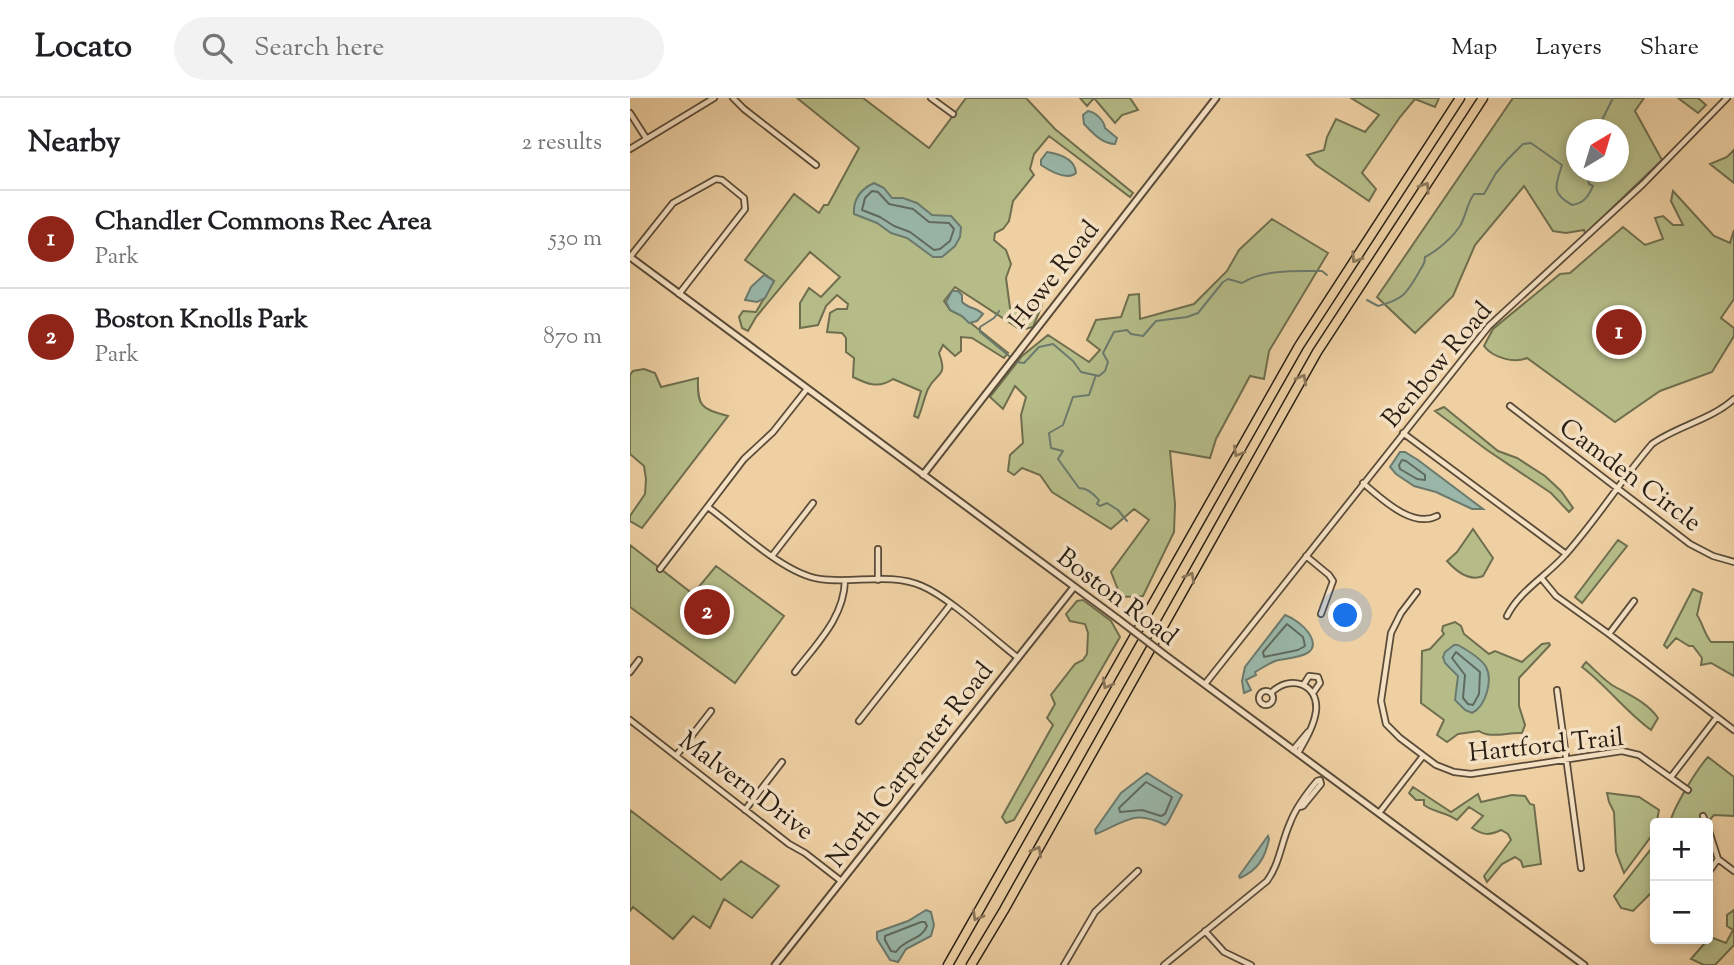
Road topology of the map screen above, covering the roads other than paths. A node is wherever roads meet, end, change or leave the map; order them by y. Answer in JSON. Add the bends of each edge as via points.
{"nodes":[{"id":1,"x":714,"y":98,"type":"edge"},
{"id":2,"x":733,"y":98,"type":"edge"},
{"id":3,"x":931,"y":98,"type":"edge"},
{"id":4,"x":1216,"y":98,"type":"edge"},
{"id":5,"x":1460,"y":98,"type":"edge"},
{"id":6,"x":1483,"y":98,"type":"edge"},
{"id":7,"x":1727,"y":98,"type":"edge"},
{"id":8,"x":630,"y":113,"type":"edge"},
{"id":9,"x":954,"y":114,"type":"dead end"},
{"id":10,"x":646,"y":138,"type":"junction"},
{"id":11,"x":630,"y":149,"type":"edge"},
{"id":12,"x":816,"y":165,"type":"dead end"},
{"id":13,"x":630,"y":257,"type":"edge"},
{"id":14,"x":679,"y":294,"type":"junction"},
{"id":15,"x":807,"y":389,"type":"junction"},
{"id":16,"x":1734,"y":400,"type":"edge"},
{"id":17,"x":1510,"y":406,"type":"dead end"},
{"id":18,"x":1403,"y":433,"type":"junction"},
{"id":19,"x":923,"y":475,"type":"junction"},
{"id":20,"x":1363,"y":483,"type":"junction"},
{"id":21,"x":1618,"y":489,"type":"junction"},
{"id":22,"x":813,"y":503,"type":"dead end"},
{"id":23,"x":708,"y":507,"type":"junction"},
{"id":24,"x":1437,"y":516,"type":"dead end"},
{"id":25,"x":878,"y":549,"type":"dead end"},
{"id":26,"x":1566,"y":554,"type":"junction"},
{"id":27,"x":772,"y":556,"type":"junction"},
{"id":28,"x":1306,"y":556,"type":"junction"},
{"id":29,"x":1734,"y":562,"type":"edge"},
{"id":30,"x":660,"y":569,"type":"dead end"},
{"id":31,"x":1542,"y":579,"type":"junction"},
{"id":32,"x":845,"y":580,"type":"junction"},
{"id":33,"x":878,"y":580,"type":"junction"},
{"id":34,"x":1074,"y":587,"type":"junction"},
{"id":35,"x":1418,"y":592,"type":"dead end"},
{"id":36,"x":1634,"y":601,"type":"dead end"},
{"id":37,"x":951,"y":604,"type":"junction"},
{"id":38,"x":1321,"y":614,"type":"dead end"},
{"id":39,"x":1507,"y":615,"type":"dead end"},
{"id":40,"x":1609,"y":634,"type":"junction"},
{"id":41,"x":1017,"y":657,"type":"junction"},
{"id":42,"x":639,"y":660,"type":"dead end"},
{"id":43,"x":630,"y":672,"type":"edge"},
{"id":44,"x":795,"y":672,"type":"dead end"},
{"id":45,"x":1205,"y":684,"type":"junction"},
{"id":46,"x":1304,"y":684,"type":"junction"},
{"id":47,"x":1557,"y":690,"type":"dead end"},
{"id":48,"x":1271,"y":693,"type":"dead end"},
{"id":49,"x":1314,"y":693,"type":"junction"},
{"id":50,"x":711,"y":711,"type":"dead end"},
{"id":51,"x":1717,"y":717,"type":"junction"},
{"id":52,"x":630,"y":720,"type":"edge"},
{"id":53,"x":859,"y":721,"type":"dead end"},
{"id":54,"x":1734,"y":730,"type":"edge"},
{"id":55,"x":1295,"y":751,"type":"junction"},
{"id":56,"x":1423,"y":755,"type":"junction"},
{"id":57,"x":676,"y":756,"type":"junction"},
{"id":58,"x":1566,"y":759,"type":"junction"},
{"id":59,"x":782,"y":762,"type":"dead end"},
{"id":60,"x":1325,"y":773,"type":"junction"},
{"id":61,"x":1671,"y":777,"type":"junction"},
{"id":62,"x":1688,"y":790,"type":"dead end"},
{"id":63,"x":745,"y":810,"type":"junction"},
{"id":64,"x":1379,"y":813,"type":"junction"},
{"id":65,"x":1713,"y":844,"type":"edge"},
{"id":66,"x":1718,"y":859,"type":"junction"},
{"id":67,"x":1713,"y":866,"type":"edge"},
{"id":68,"x":1581,"y":868,"type":"dead end"},
{"id":69,"x":1138,"y":871,"type":"dead end"},
{"id":70,"x":1734,"y":871,"type":"edge"},
{"id":71,"x":841,"y":881,"type":"junction"},
{"id":72,"x":1205,"y":931,"type":"junction"},
{"id":73,"x":1579,"y":963,"type":"edge"},
{"id":74,"x":775,"y":965,"type":"edge"},
{"id":75,"x":948,"y":965,"type":"edge"},
{"id":76,"x":971,"y":965,"type":"edge"},
{"id":77,"x":1064,"y":965,"type":"edge"},
{"id":78,"x":1164,"y":965,"type":"edge"},
{"id":79,"x":1251,"y":965,"type":"edge"}],
"edges":[{"from":1,"to":10,"type":"street"},
{"from":2,"to":12,"type":"street"},
{"from":3,"to":9,"type":"street"},
{"from":4,"to":19,"type":"street","name":"Howe Road"},
{"from":5,"to":75,"type":"highway","one_way":true,"via":[[1299,346]]},
{"from":76,"to":6,"type":"highway","one_way":true,"via":[[1317,352]]},
{"from":7,"to":18,"type":"street","name":"Benbow Road","via":[[1643,184],[1489,326]]},
{"from":8,"to":10,"type":"street"},
{"from":10,"to":11,"type":"street"},
{"from":13,"to":14,"type":"street","name":"Boston Road"},
{"from":13,"to":14,"type":"street","via":[[673,203],[722,180],[744,198],[745,209]]},
{"from":14,"to":15,"type":"street","name":"Boston Road"},
{"from":15,"to":19,"type":"street","name":"Boston Road"},
{"from":15,"to":23,"type":"street"},
{"from":16,"to":21,"type":"street","via":[[1652,444]]},
{"from":17,"to":21,"type":"street","name":"Camden Circle"},
{"from":18,"to":20,"type":"street","name":"Benbow Road"},
{"from":18,"to":26,"type":"street"},
{"from":19,"to":34,"type":"street","name":"Boston Road"},
{"from":20,"to":24,"type":"street","via":[[1402,512],[1424,519]]},
{"from":20,"to":28,"type":"street","name":"Benbow Road"},
{"from":21,"to":26,"type":"street"},
{"from":21,"to":29,"type":"street","name":"Camden Circle","via":[[1690,544]]},
{"from":22,"to":27,"type":"street"},
{"from":23,"to":27,"type":"street"},
{"from":23,"to":30,"type":"street"},
{"from":25,"to":33,"type":"street"},
{"from":26,"to":31,"type":"street"},
{"from":27,"to":32,"type":"street","via":[[806,576]]},
{"from":28,"to":38,"type":"street","via":[[1333,581]]},
{"from":28,"to":45,"type":"street","name":"Benbow Road"},
{"from":31,"to":39,"type":"street","via":[[1514,602]]},
{"from":31,"to":40,"type":"street","via":[[1556,596]]},
{"from":32,"to":33,"type":"street"},
{"from":32,"to":44,"type":"street","via":[[838,615]]},
{"from":33,"to":37,"type":"street","via":[[915,583]]},
{"from":34,"to":41,"type":"street","name":"North Carpenter Road"},
{"from":34,"to":45,"type":"street","name":"Boston Road","bridge":true},
{"from":35,"to":56,"type":"street","name":"Hartford Trail","via":[[1391,633],[1381,701],[1392,732]]},
{"from":36,"to":40,"type":"street"},
{"from":37,"to":41,"type":"street"},
{"from":37,"to":53,"type":"street"},
{"from":40,"to":51,"type":"street"},
{"from":41,"to":71,"type":"street","name":"North Carpenter Road"},
{"from":42,"to":43,"type":"street"},
{"from":45,"to":55,"type":"street","name":"Boston Road"},
{"from":46,"to":48,"type":"street","via":[[1281,684]]},
{"from":46,"to":49,"type":"street"},
{"from":46,"to":49,"type":"street","via":[[1309,676],[1318,677]]},
{"from":47,"to":58,"type":"street"},
{"from":49,"to":55,"type":"street","via":[[1316,711]]},
{"from":50,"to":57,"type":"street"},
{"from":51,"to":54,"type":"street"},
{"from":51,"to":61,"type":"street"},
{"from":52,"to":57,"type":"street","name":"Malvern Drive"},
{"from":55,"to":60,"type":"street","name":"Boston Road"},
{"from":56,"to":58,"type":"street","name":"Hartford Trail","via":[[1444,769],[1471,774]]},
{"from":56,"to":64,"type":"street"},
{"from":57,"to":63,"type":"street","name":"Malvern Drive"},
{"from":58,"to":61,"type":"street","name":"Hartford Trail","via":[[1634,753]]},
{"from":58,"to":68,"type":"street"},
{"from":59,"to":63,"type":"street"},
{"from":60,"to":64,"type":"street","name":"Boston Road"},
{"from":60,"to":72,"type":"street","via":[[1290,822],[1271,875]]},
{"from":61,"to":62,"type":"street","name":"Hartford Trail"},
{"from":63,"to":71,"type":"street","name":"Malvern Drive"},
{"from":64,"to":73,"type":"street","name":"Boston Road"},
{"from":65,"to":66,"type":"street"},
{"from":66,"to":67,"type":"street"},
{"from":66,"to":70,"type":"street"},
{"from":69,"to":77,"type":"street","via":[[1095,912]]},
{"from":71,"to":74,"type":"street","name":"North Carpenter Road"},
{"from":72,"to":78,"type":"street"},
{"from":72,"to":79,"type":"street","via":[[1224,952]]}]}
